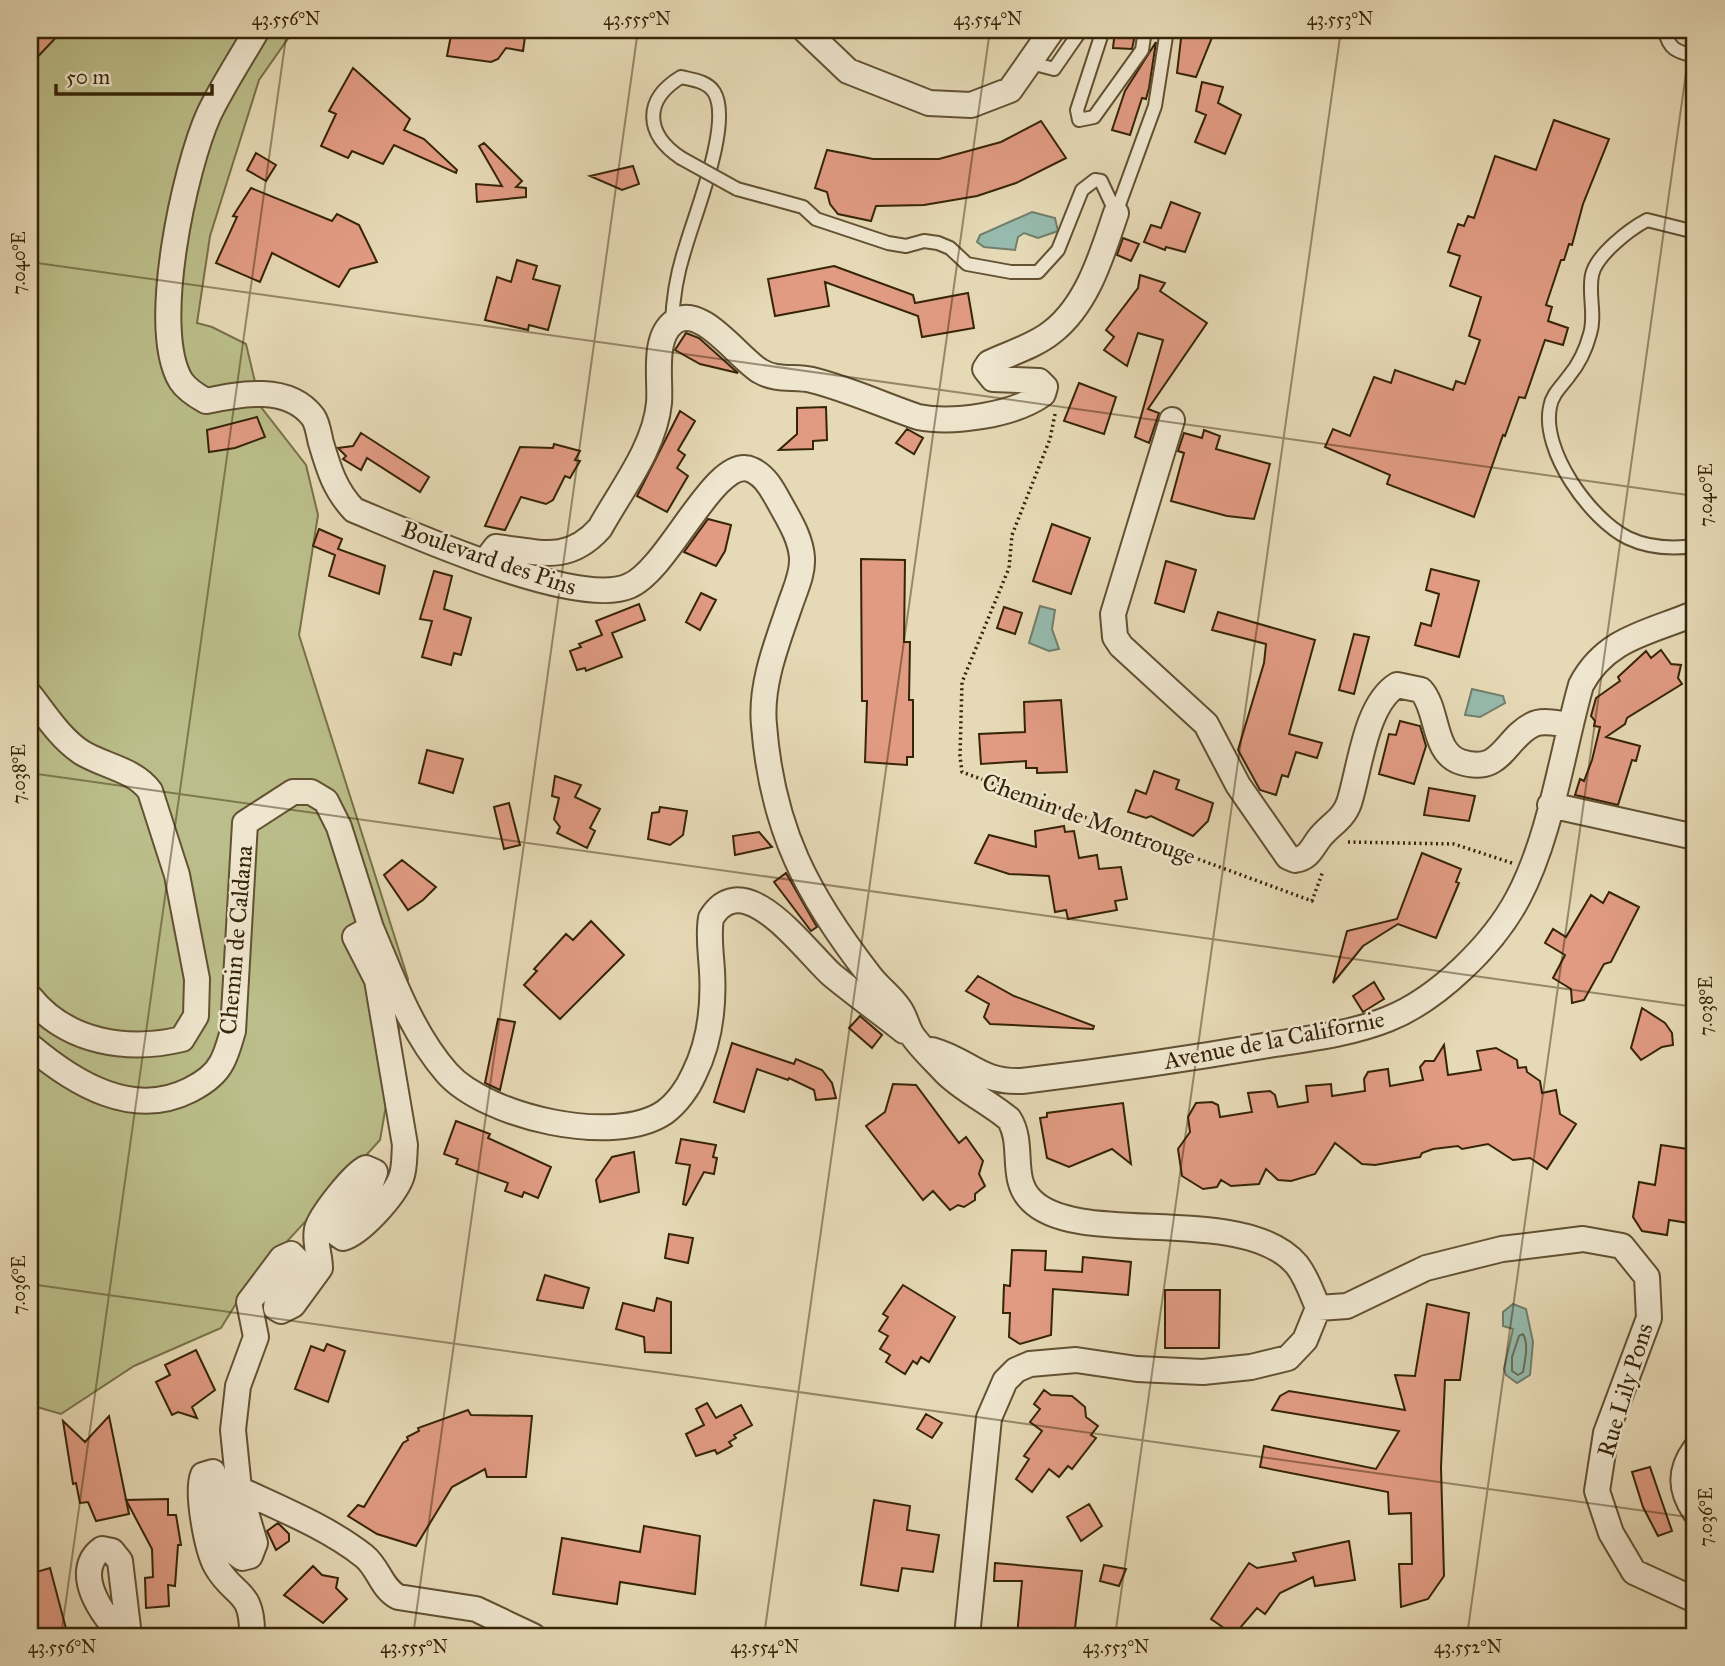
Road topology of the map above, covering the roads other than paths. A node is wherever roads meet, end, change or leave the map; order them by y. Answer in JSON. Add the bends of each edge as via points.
{"nodes":[{"id":1,"x":257,"y":30,"type":"edge"},
{"id":2,"x":805,"y":30,"type":"edge"},
{"id":3,"x":1052,"y":30,"type":"edge"},
{"id":4,"x":1081,"y":30,"type":"edge"},
{"id":5,"x":1103,"y":30,"type":"edge"},
{"id":6,"x":1144,"y":30,"type":"edge"},
{"id":7,"x":1167,"y":30,"type":"edge"},
{"id":8,"x":1665,"y":30,"type":"edge"},
{"id":9,"x":1695,"y":56,"type":"edge"},
{"id":10,"x":1031,"y":63,"type":"junction"},
{"id":11,"x":1116,"y":213,"type":"junction"},
{"id":12,"x":1695,"y":232,"type":"edge"},
{"id":13,"x":672,"y":323,"type":"junction"},
{"id":14,"x":1172,"y":420,"type":"dead end"},
{"id":15,"x":1695,"y":546,"type":"edge"},
{"id":16,"x":486,"y":560,"type":"junction"},
{"id":17,"x":1694,"y":617,"type":"edge"},
{"id":18,"x":30,"y":695,"type":"edge"},
{"id":19,"x":1570,"y":725,"type":"junction"},
{"id":20,"x":1550,"y":805,"type":"junction"},
{"id":21,"x":1695,"y":838,"type":"edge"},
{"id":22,"x":371,"y":928,"type":"junction"},
{"id":23,"x":30,"y":997,"type":"edge"},
{"id":24,"x":920,"y":1043,"type":"junction"},
{"id":25,"x":30,"y":1046,"type":"edge"},
{"id":26,"x":1318,"y":1308,"type":"junction"},
{"id":27,"x":1695,"y":1449,"type":"edge"},
{"id":28,"x":239,"y":1489,"type":"junction"},
{"id":29,"x":1695,"y":1512,"type":"edge"},
{"id":30,"x":1695,"y":1600,"type":"edge"},
{"id":31,"x":252,"y":1636,"type":"edge"},
{"id":32,"x":533,"y":1636,"type":"edge"},
{"id":33,"x":967,"y":1636,"type":"edge"}],
"edges":[{"from":1,"to":16,"type":"street","name":"Boulevard des Pins","via":[[209,115],[173,248],[168,320],[181,381],[206,401],[247,393],[269,394],[300,405],[314,418],[338,493],[354,510]]},
{"from":2,"to":10,"type":"street","via":[[848,71],[929,103],[971,105],[1010,90]]},
{"from":3,"to":10,"type":"street"},
{"from":4,"to":10,"type":"lane","via":[[1054,69]]},
{"from":5,"to":6,"type":"lane","via":[[1077,110],[1079,120],[1094,117],[1142,50]]},
{"from":7,"to":11,"type":"lane","via":[[1155,106]]},
{"from":8,"to":9,"type":"lane","via":[[1667,43],[1677,52]]},
{"from":11,"to":13,"type":"street","via":[[1097,266],[1072,312],[1051,333],[985,369],[993,379],[1039,381],[1045,387],[1043,394],[974,417],[918,417],[812,380],[768,375],[703,322],[682,317]]},
{"from":11,"to":13,"type":"lane","bridge":true,"via":[[1101,181],[1095,180],[1082,190],[1058,250],[1038,272],[967,264],[938,243],[888,243],[816,219],[803,207],[737,189],[681,158],[664,147],[656,136],[653,111],[665,87],[681,77],[701,81],[714,92],[719,108],[717,136],[703,194],[673,298]]},
{"from":12,"to":15,"type":"lane","via":[[1647,220],[1630,229],[1602,259],[1592,274],[1592,330],[1584,353],[1550,407],[1551,436],[1567,476],[1590,508],[1626,537],[1654,547]]},
{"from":13,"to":16,"type":"street","via":[[660,355],[659,402],[650,438],[600,528],[565,553],[496,547]]},
{"from":14,"to":19,"type":"street","via":[[1113,614],[1115,636],[1206,724],[1238,785],[1288,857],[1295,860],[1309,855],[1343,816],[1382,698],[1397,685],[1421,690],[1434,711],[1441,744],[1456,761],[1469,765],[1494,761],[1532,725]]},
{"from":16,"to":24,"type":"street","name":"Boulevard des Pins","via":[[576,589],[616,591],[645,579],[726,474],[746,467],[764,478],[789,519],[802,557],[764,708],[781,827],[819,906],[899,1008]]},
{"from":17,"to":19,"type":"street","name":"Avenue de la Californie","via":[[1630,636],[1598,658],[1581,685]]},
{"from":18,"to":23,"type":"street","via":[[70,744],[142,781],[150,792],[177,875],[197,979],[196,1016],[182,1039],[151,1046],[111,1044],[76,1032]]},
{"from":19,"to":20,"type":"street","name":"Avenue de la Californie"},
{"from":20,"to":21,"type":"street"},
{"from":20,"to":24,"type":"street","name":"Avenue de la Californie","via":[[1530,871],[1507,918],[1466,965],[1410,1008],[1366,1026],[1162,1063],[1007,1082],[981,1076]]},
{"from":22,"to":24,"type":"street","via":[[412,1020],[448,1074],[481,1100],[556,1124],[636,1123],[665,1112],[682,1095],[702,1055],[712,1014],[711,918],[727,902],[739,900],[762,907],[831,974]]},
{"from":22,"to":25,"type":"street","name":"Chemin de Caldana","via":[[340,827],[326,801],[311,792],[293,792],[245,823],[233,1031],[222,1063],[202,1084],[170,1100],[145,1103],[118,1098],[50,1063]]},
{"from":22,"to":28,"type":"street","via":[[355,937],[377,980],[405,1145],[404,1170],[399,1183],[359,1231],[343,1238],[337,1228],[369,1189],[375,1172],[366,1168],[352,1179],[319,1222],[320,1268],[293,1305],[281,1311],[276,1308],[279,1293],[299,1269],[300,1263],[290,1254],[251,1298],[249,1312],[257,1337],[234,1407]]},
{"from":24,"to":26,"type":"street","via":[[946,1073],[1009,1119],[1015,1128],[1023,1187],[1039,1207],[1079,1221],[1246,1238],[1295,1263]]},
{"from":26,"to":30,"type":"street","name":"Rue Lily Pons","via":[[1347,1306],[1426,1268],[1502,1249],[1583,1239],[1622,1246],[1647,1277],[1649,1318],[1606,1433],[1597,1490],[1611,1533],[1634,1572]]},
{"from":26,"to":33,"type":"street","via":[[1305,1340],[1288,1358],[1251,1367],[1203,1372],[1076,1360],[1030,1364],[1016,1370],[1005,1381],[989,1418]]},
{"from":27,"to":29,"type":"street","via":[[1684,1464],[1683,1495]]},
{"from":28,"to":31,"type":"street","via":[[255,1543],[247,1558],[238,1557],[231,1545],[216,1477],[207,1472],[200,1483],[212,1556],[248,1604]]},
{"from":28,"to":32,"type":"street","via":[[365,1557],[389,1592],[398,1597],[476,1609]]}]}
